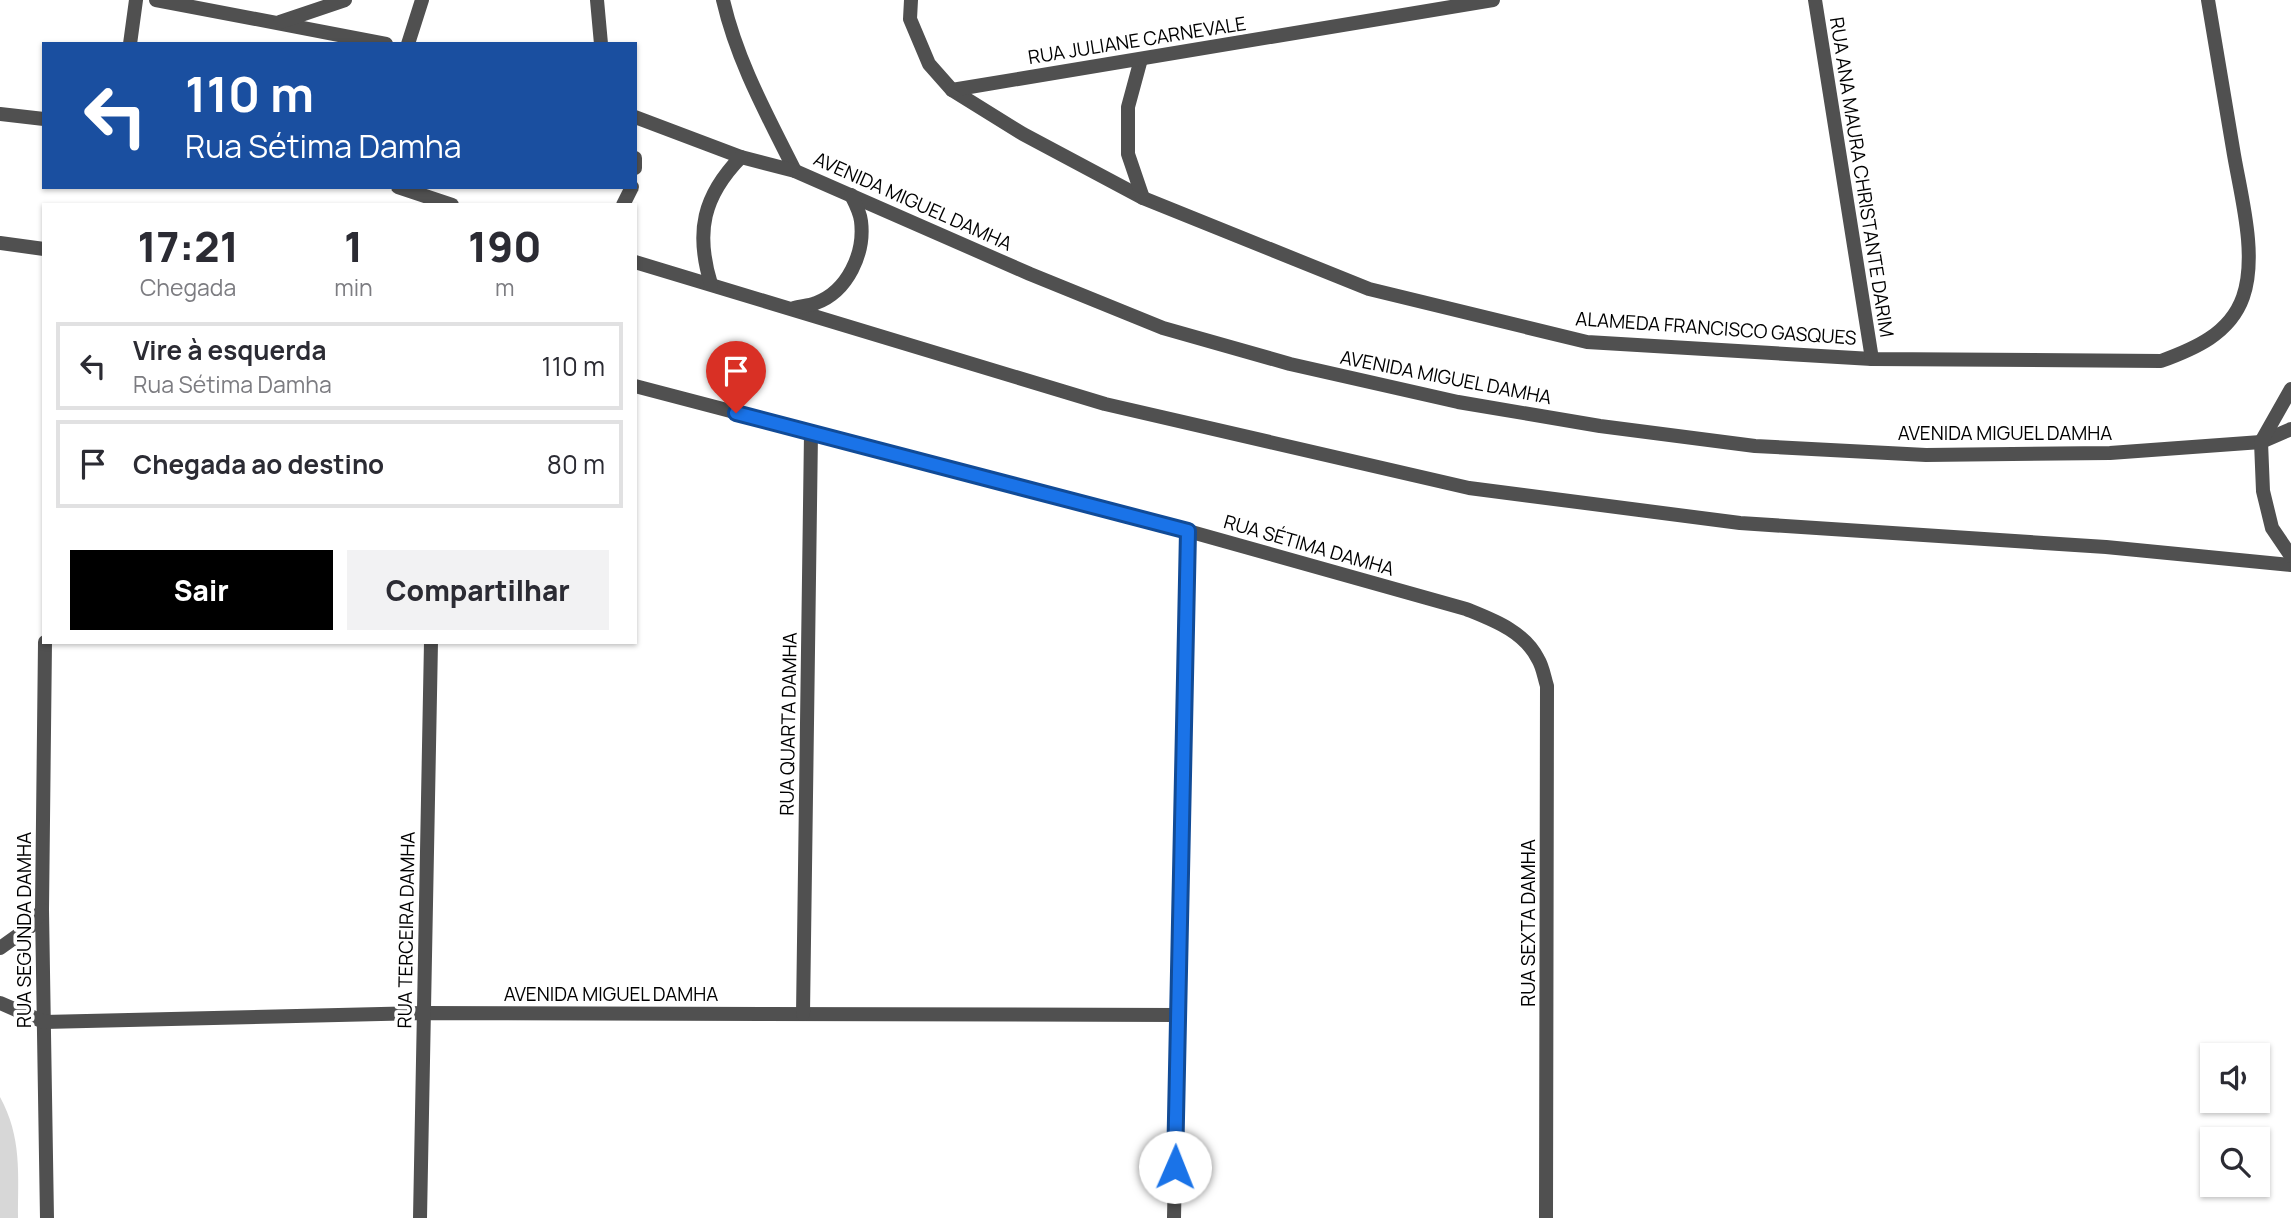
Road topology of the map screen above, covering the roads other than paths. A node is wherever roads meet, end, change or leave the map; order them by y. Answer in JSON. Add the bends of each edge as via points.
{"nodes":[{"id":1,"x":136,"y":0,"type":"edge"},
{"id":2,"x":156,"y":0,"type":"edge"},
{"id":3,"x":345,"y":0,"type":"edge"},
{"id":4,"x":422,"y":0,"type":"edge"},
{"id":5,"x":597,"y":0,"type":"edge"},
{"id":6,"x":723,"y":0,"type":"edge"},
{"id":7,"x":911,"y":0,"type":"edge"},
{"id":8,"x":1493,"y":0,"type":"edge"},
{"id":9,"x":1815,"y":0,"type":"edge"},
{"id":10,"x":2208,"y":0,"type":"edge"},
{"id":11,"x":278,"y":23,"type":"junction"},
{"id":12,"x":130,"y":42,"type":"edge"},
{"id":13,"x":376,"y":42,"type":"edge"},
{"id":14,"x":409,"y":42,"type":"edge"},
{"id":15,"x":601,"y":42,"type":"edge"},
{"id":16,"x":1141,"y":59,"type":"junction"},
{"id":17,"x":952,"y":90,"type":"junction"},
{"id":18,"x":0,"y":114,"type":"edge"},
{"id":19,"x":637,"y":118,"type":"edge"},
{"id":20,"x":42,"y":119,"type":"edge"},
{"id":21,"x":741,"y":156,"type":"junction"},
{"id":22,"x":795,"y":171,"type":"junction"},
{"id":23,"x":404,"y":189,"type":"edge"},
{"id":24,"x":851,"y":195,"type":"junction"},
{"id":25,"x":1143,"y":198,"type":"junction"},
{"id":26,"x":446,"y":203,"type":"edge"},
{"id":27,"x":0,"y":243,"type":"edge"},
{"id":28,"x":42,"y":249,"type":"edge"},
{"id":29,"x":637,"y":263,"type":"edge"},
{"id":30,"x":711,"y":284,"type":"junction"},
{"id":31,"x":793,"y":308,"type":"junction"},
{"id":32,"x":1872,"y":359,"type":"junction"},
{"id":33,"x":637,"y":387,"type":"edge"},
{"id":34,"x":2291,"y":389,"type":"edge"},
{"id":35,"x":2291,"y":429,"type":"edge"},
{"id":36,"x":811,"y":433,"type":"junction"},
{"id":37,"x":2260,"y":442,"type":"junction"},
{"id":38,"x":1188,"y":531,"type":"junction"},
{"id":39,"x":2291,"y":556,"type":"edge"},
{"id":40,"x":2291,"y":565,"type":"edge"},
{"id":41,"x":1521,"y":636,"type":"joint"},
{"id":42,"x":45,"y":644,"type":"edge"},
{"id":43,"x":430,"y":644,"type":"edge"},
{"id":44,"x":42,"y":910,"type":"junction"},
{"id":45,"x":0,"y":948,"type":"edge"},
{"id":46,"x":0,"y":1003,"type":"edge"},
{"id":47,"x":424,"y":1013,"type":"junction"},
{"id":48,"x":803,"y":1014,"type":"junction"},
{"id":49,"x":1178,"y":1016,"type":"junction"},
{"id":50,"x":44,"y":1022,"type":"junction"},
{"id":51,"x":47,"y":1218,"type":"edge"},
{"id":52,"x":420,"y":1218,"type":"edge"},
{"id":53,"x":1174,"y":1218,"type":"edge"},
{"id":54,"x":1546,"y":1218,"type":"edge"}],
"edges":[{"from":1,"to":12,"type":"street"},
{"from":2,"to":11,"type":"street"},
{"from":3,"to":11,"type":"street"},
{"from":4,"to":14,"type":"street"},
{"from":5,"to":15,"type":"street"},
{"from":6,"to":22,"type":"street","via":[[755,92]]},
{"from":7,"to":17,"type":"street","name":"ALAMEDA FRANCISCO GASQUES","via":[[910,19],[929,64]]},
{"from":8,"to":16,"type":"street","name":"RUA JULIANE CARNEVALE"},
{"from":9,"to":32,"type":"street","name":"RUA ANA MAURA CHRISTANTE DARIM"},
{"from":10,"to":32,"type":"street","name":"ALAMEDA FRANCISCO GASQUES","via":[[2249,264],[2242,299],[2225,326],[2199,347],[2161,361]]},
{"from":11,"to":13,"type":"street"},
{"from":16,"to":17,"type":"street","name":"RUA JULIANE CARNEVALE"},
{"from":16,"to":25,"type":"street","via":[[1128,107],[1128,154]]},
{"from":17,"to":25,"type":"street","name":"ALAMEDA FRANCISCO GASQUES"},
{"from":18,"to":20,"type":"street"},
{"from":19,"to":21,"type":"street","name":"AVENIDA MIGUEL DAMHA"},
{"from":21,"to":22,"type":"street","name":"AVENIDA MIGUEL DAMHA"},
{"from":21,"to":30,"type":"street","via":[[713,193],[705,216],[702,239]]},
{"from":22,"to":24,"type":"street","name":"AVENIDA MIGUEL DAMHA"},
{"from":23,"to":26,"type":"street"},
{"from":24,"to":31,"type":"street","via":[[861,219],[861,244],[854,268],[839,289],[818,303]]},
{"from":24,"to":37,"type":"street","name":"AVENIDA MIGUEL DAMHA","via":[[1163,328],[1290,364],[1458,402],[1755,446],[1926,455],[2110,453]]},
{"from":25,"to":32,"type":"street","name":"ALAMEDA FRANCISCO GASQUES","via":[[1369,289],[1587,342]]},
{"from":27,"to":28,"type":"street"},
{"from":29,"to":30,"type":"street"},
{"from":30,"to":31,"type":"street"},
{"from":31,"to":40,"type":"street","via":[[1105,404],[1469,488],[1740,523],[2106,547]]},
{"from":33,"to":36,"type":"street","name":"RUA SÉTIMA DAMHA"},
{"from":34,"to":37,"type":"street"},
{"from":35,"to":37,"type":"street","name":"AVENIDA MIGUEL DAMHA"},
{"from":36,"to":38,"type":"street","name":"RUA SÉTIMA DAMHA"},
{"from":36,"to":48,"type":"street","name":"RUA QUARTA DAMHA"},
{"from":37,"to":39,"type":"street","via":[[2263,491],[2272,528]]},
{"from":38,"to":41,"type":"street","name":"RUA SÉTIMA DAMHA","via":[[1466,609]]},
{"from":38,"to":49,"type":"street"},
{"from":41,"to":54,"type":"street","name":"RUA SEXTA DAMHA","via":[[1538,659],[1547,686]]},
{"from":42,"to":44,"type":"street","name":"RUA SEGUNDA DAMHA"},
{"from":43,"to":47,"type":"street","name":"RUA TERCEIRA DAMHA"},
{"from":44,"to":45,"type":"street","via":[[31,926]]},
{"from":44,"to":50,"type":"street","name":"RUA SEGUNDA DAMHA"},
{"from":46,"to":50,"type":"street"},
{"from":47,"to":48,"type":"street","name":"AVENIDA MIGUEL DAMHA"},
{"from":47,"to":50,"type":"street","name":"AVENIDA MIGUEL DAMHA"},
{"from":47,"to":52,"type":"street","name":"RUA TERCEIRA DAMHA"},
{"from":48,"to":49,"type":"street","name":"AVENIDA MIGUEL DAMHA"},
{"from":49,"to":53,"type":"street"},
{"from":50,"to":51,"type":"street","name":"RUA SEGUNDA DAMHA"}]}
